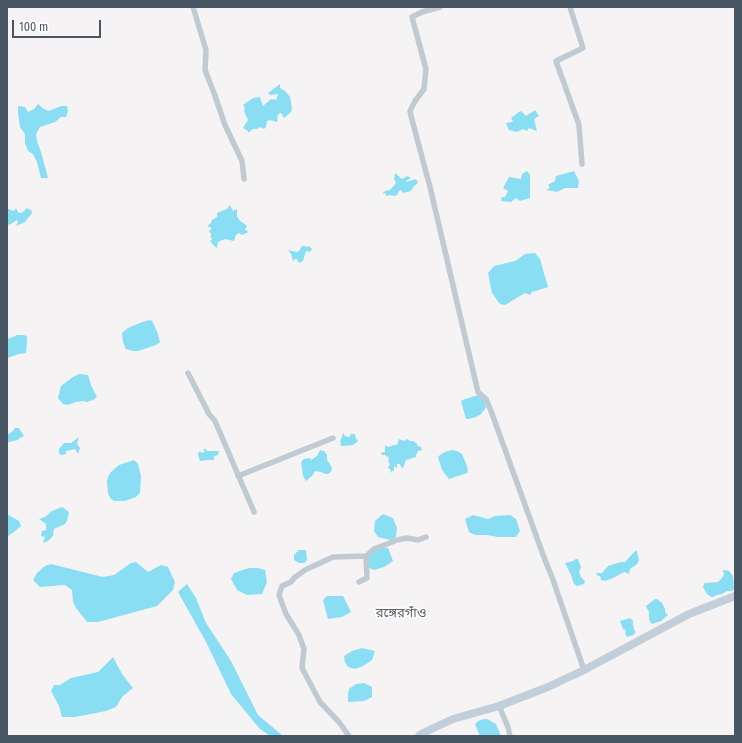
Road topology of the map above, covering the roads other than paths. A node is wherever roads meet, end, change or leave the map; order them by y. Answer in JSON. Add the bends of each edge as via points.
{"nodes":[{"id":1,"x":193,"y":7,"type":"edge"},
{"id":2,"x":440,"y":7,"type":"edge"},
{"id":3,"x":570,"y":7,"type":"edge"},
{"id":4,"x":582,"y":164,"type":"dead end"},
{"id":5,"x":244,"y":180,"type":"dead end"},
{"id":6,"x":188,"y":373,"type":"dead end"},
{"id":7,"x":333,"y":438,"type":"dead end"},
{"id":8,"x":238,"y":476,"type":"junction"},
{"id":9,"x":254,"y":512,"type":"dead end"},
{"id":10,"x":426,"y":537,"type":"dead end"},
{"id":11,"x":366,"y":556,"type":"junction"},
{"id":12,"x":359,"y":582,"type":"dead end"},
{"id":13,"x":735,"y":596,"type":"edge"},
{"id":14,"x":584,"y":670,"type":"junction"},
{"id":15,"x":499,"y":706,"type":"junction"},
{"id":16,"x":349,"y":736,"type":"edge"},
{"id":17,"x":419,"y":736,"type":"edge"},
{"id":18,"x":510,"y":736,"type":"edge"}],
"edges":[{"from":1,"to":5,"type":"street","via":[[206,50],[205,70],[225,126],[242,161]]},
{"from":2,"to":14,"type":"street","via":[[412,17],[426,69],[424,89],[410,111],[411,116],[478,392],[486,399],[491,411]]},
{"from":3,"to":4,"type":"street","via":[[583,48],[556,61],[579,125]]},
{"from":6,"to":8,"type":"street","via":[[215,421]]},
{"from":7,"to":8,"type":"street"},
{"from":8,"to":9,"type":"street"},
{"from":10,"to":11,"type":"street","via":[[418,540],[397,540],[374,549]]},
{"from":11,"to":12,"type":"street","via":[[367,578]]},
{"from":11,"to":16,"type":"street","via":[[333,557],[305,570],[282,586],[279,595],[304,649],[302,668],[320,702]]},
{"from":13,"to":14,"type":"street","via":[[689,614]]},
{"from":14,"to":15,"type":"street"},
{"from":15,"to":17,"type":"street","via":[[453,719]]},
{"from":15,"to":18,"type":"street"}]}
